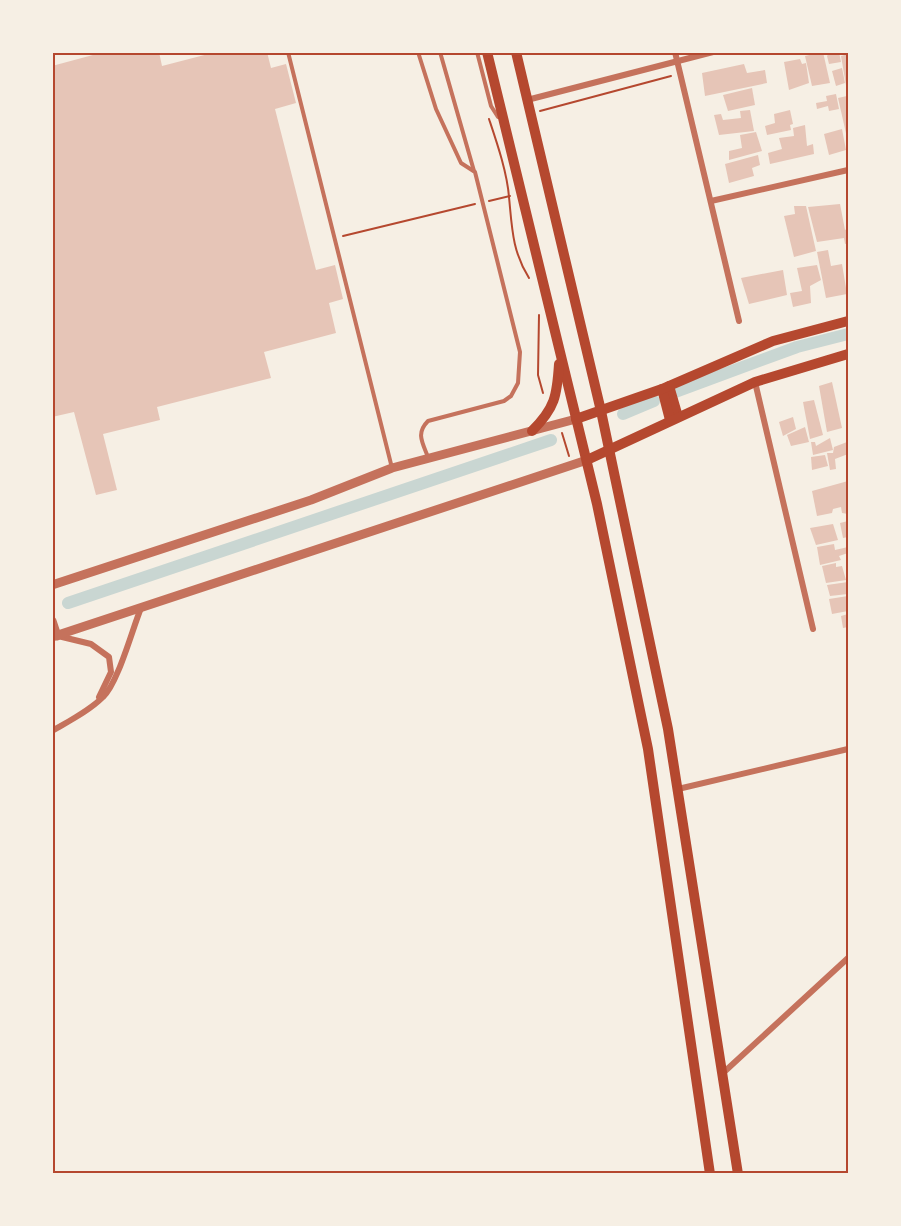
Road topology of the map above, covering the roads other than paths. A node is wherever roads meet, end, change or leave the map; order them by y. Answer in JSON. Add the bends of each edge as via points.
{"nodes":[{"id":1,"x":288,"y":52,"type":"edge"},
{"id":2,"x":418,"y":52,"type":"edge"},
{"id":3,"x":440,"y":52,"type":"edge"},
{"id":4,"x":477,"y":52,"type":"edge"},
{"id":5,"x":487,"y":52,"type":"edge"},
{"id":6,"x":516,"y":52,"type":"edge"},
{"id":7,"x":675,"y":52,"type":"edge"},
{"id":8,"x":712,"y":52,"type":"edge"},
{"id":9,"x":676,"y":63,"type":"junction"},
{"id":10,"x":527,"y":100,"type":"junction"},
{"id":11,"x":504,"y":125,"type":"junction"},
{"id":12,"x":849,"y":170,"type":"edge"},
{"id":13,"x":475,"y":172,"type":"junction"},
{"id":14,"x":711,"y":201,"type":"junction"},
{"id":15,"x":739,"y":321,"type":"dead end"},
{"id":16,"x":849,"y":321,"type":"edge"},
{"id":17,"x":849,"y":354,"type":"edge"},
{"id":18,"x":560,"y":355,"type":"junction"},
{"id":19,"x":755,"y":382,"type":"junction"},
{"id":20,"x":665,"y":387,"type":"junction"},
{"id":21,"x":601,"y":411,"type":"junction"},
{"id":22,"x":576,"y":419,"type":"junction"},
{"id":23,"x":674,"y":419,"type":"junction"},
{"id":24,"x":532,"y":431,"type":"junction"},
{"id":25,"x":609,"y":449,"type":"junction"},
{"id":26,"x":428,"y":458,"type":"junction"},
{"id":27,"x":587,"y":460,"type":"junction"},
{"id":28,"x":392,"y":468,"type":"junction"},
{"id":29,"x":52,"y":585,"type":"edge"},
{"id":30,"x":141,"y":608,"type":"junction"},
{"id":31,"x":53,"y":622,"type":"edge"},
{"id":32,"x":813,"y":629,"type":"dead end"},
{"id":33,"x":55,"y":637,"type":"edge"},
{"id":34,"x":93,"y":705,"type":"junction"},
{"id":35,"x":52,"y":731,"type":"edge"},
{"id":36,"x":849,"y":749,"type":"edge"},
{"id":37,"x":678,"y":789,"type":"junction"},
{"id":38,"x":849,"y":958,"type":"edge"},
{"id":39,"x":723,"y":1073,"type":"junction"},
{"id":40,"x":710,"y":1173,"type":"edge"},
{"id":41,"x":738,"y":1173,"type":"edge"}],
"edges":[{"from":1,"to":28,"type":"lane"},
{"from":2,"to":13,"type":"lane","via":[[436,109],[461,163]]},
{"from":3,"to":13,"type":"lane"},
{"from":4,"to":11,"type":"lane","via":[[491,106]]},
{"from":5,"to":11,"type":"main road"},
{"from":6,"to":10,"type":"main road"},
{"from":7,"to":9,"type":"street"},
{"from":8,"to":9,"type":"street"},
{"from":9,"to":10,"type":"street"},
{"from":9,"to":14,"type":"street"},
{"from":10,"to":21,"type":"main road"},
{"from":11,"to":18,"type":"main road","via":[[515,194]]},
{"from":12,"to":14,"type":"street"},
{"from":13,"to":26,"type":"lane","via":[[520,352],[518,383],[504,401],[428,421],[420,434]]},
{"from":14,"to":15,"type":"street"},
{"from":16,"to":20,"type":"main road","via":[[773,341]]},
{"from":17,"to":19,"type":"main road"},
{"from":18,"to":22,"type":"main road"},
{"from":18,"to":24,"type":"main road","via":[[558,390],[551,409]]},
{"from":19,"to":23,"type":"main road"},
{"from":19,"to":32,"type":"street"},
{"from":20,"to":21,"type":"main road"},
{"from":20,"to":23,"type":"main road"},
{"from":21,"to":22,"type":"main road"},
{"from":21,"to":25,"type":"main road"},
{"from":22,"to":24,"type":"street"},
{"from":22,"to":27,"type":"main road"},
{"from":23,"to":25,"type":"main road"},
{"from":24,"to":26,"type":"street"},
{"from":25,"to":27,"type":"main road"},
{"from":25,"to":37,"type":"main road"},
{"from":26,"to":28,"type":"street"},
{"from":27,"to":30,"type":"street"},
{"from":27,"to":40,"type":"main road","via":[[648,749]]},
{"from":28,"to":29,"type":"street","via":[[311,500]]},
{"from":30,"to":33,"type":"street"},
{"from":30,"to":34,"type":"street","via":[[112,686]]},
{"from":31,"to":33,"type":"street"},
{"from":33,"to":34,"type":"street","via":[[100,648],[112,662],[106,686]]},
{"from":34,"to":35,"type":"street"},
{"from":36,"to":37,"type":"street"},
{"from":37,"to":39,"type":"main road"},
{"from":38,"to":39,"type":"street"},
{"from":39,"to":41,"type":"main road"}]}
